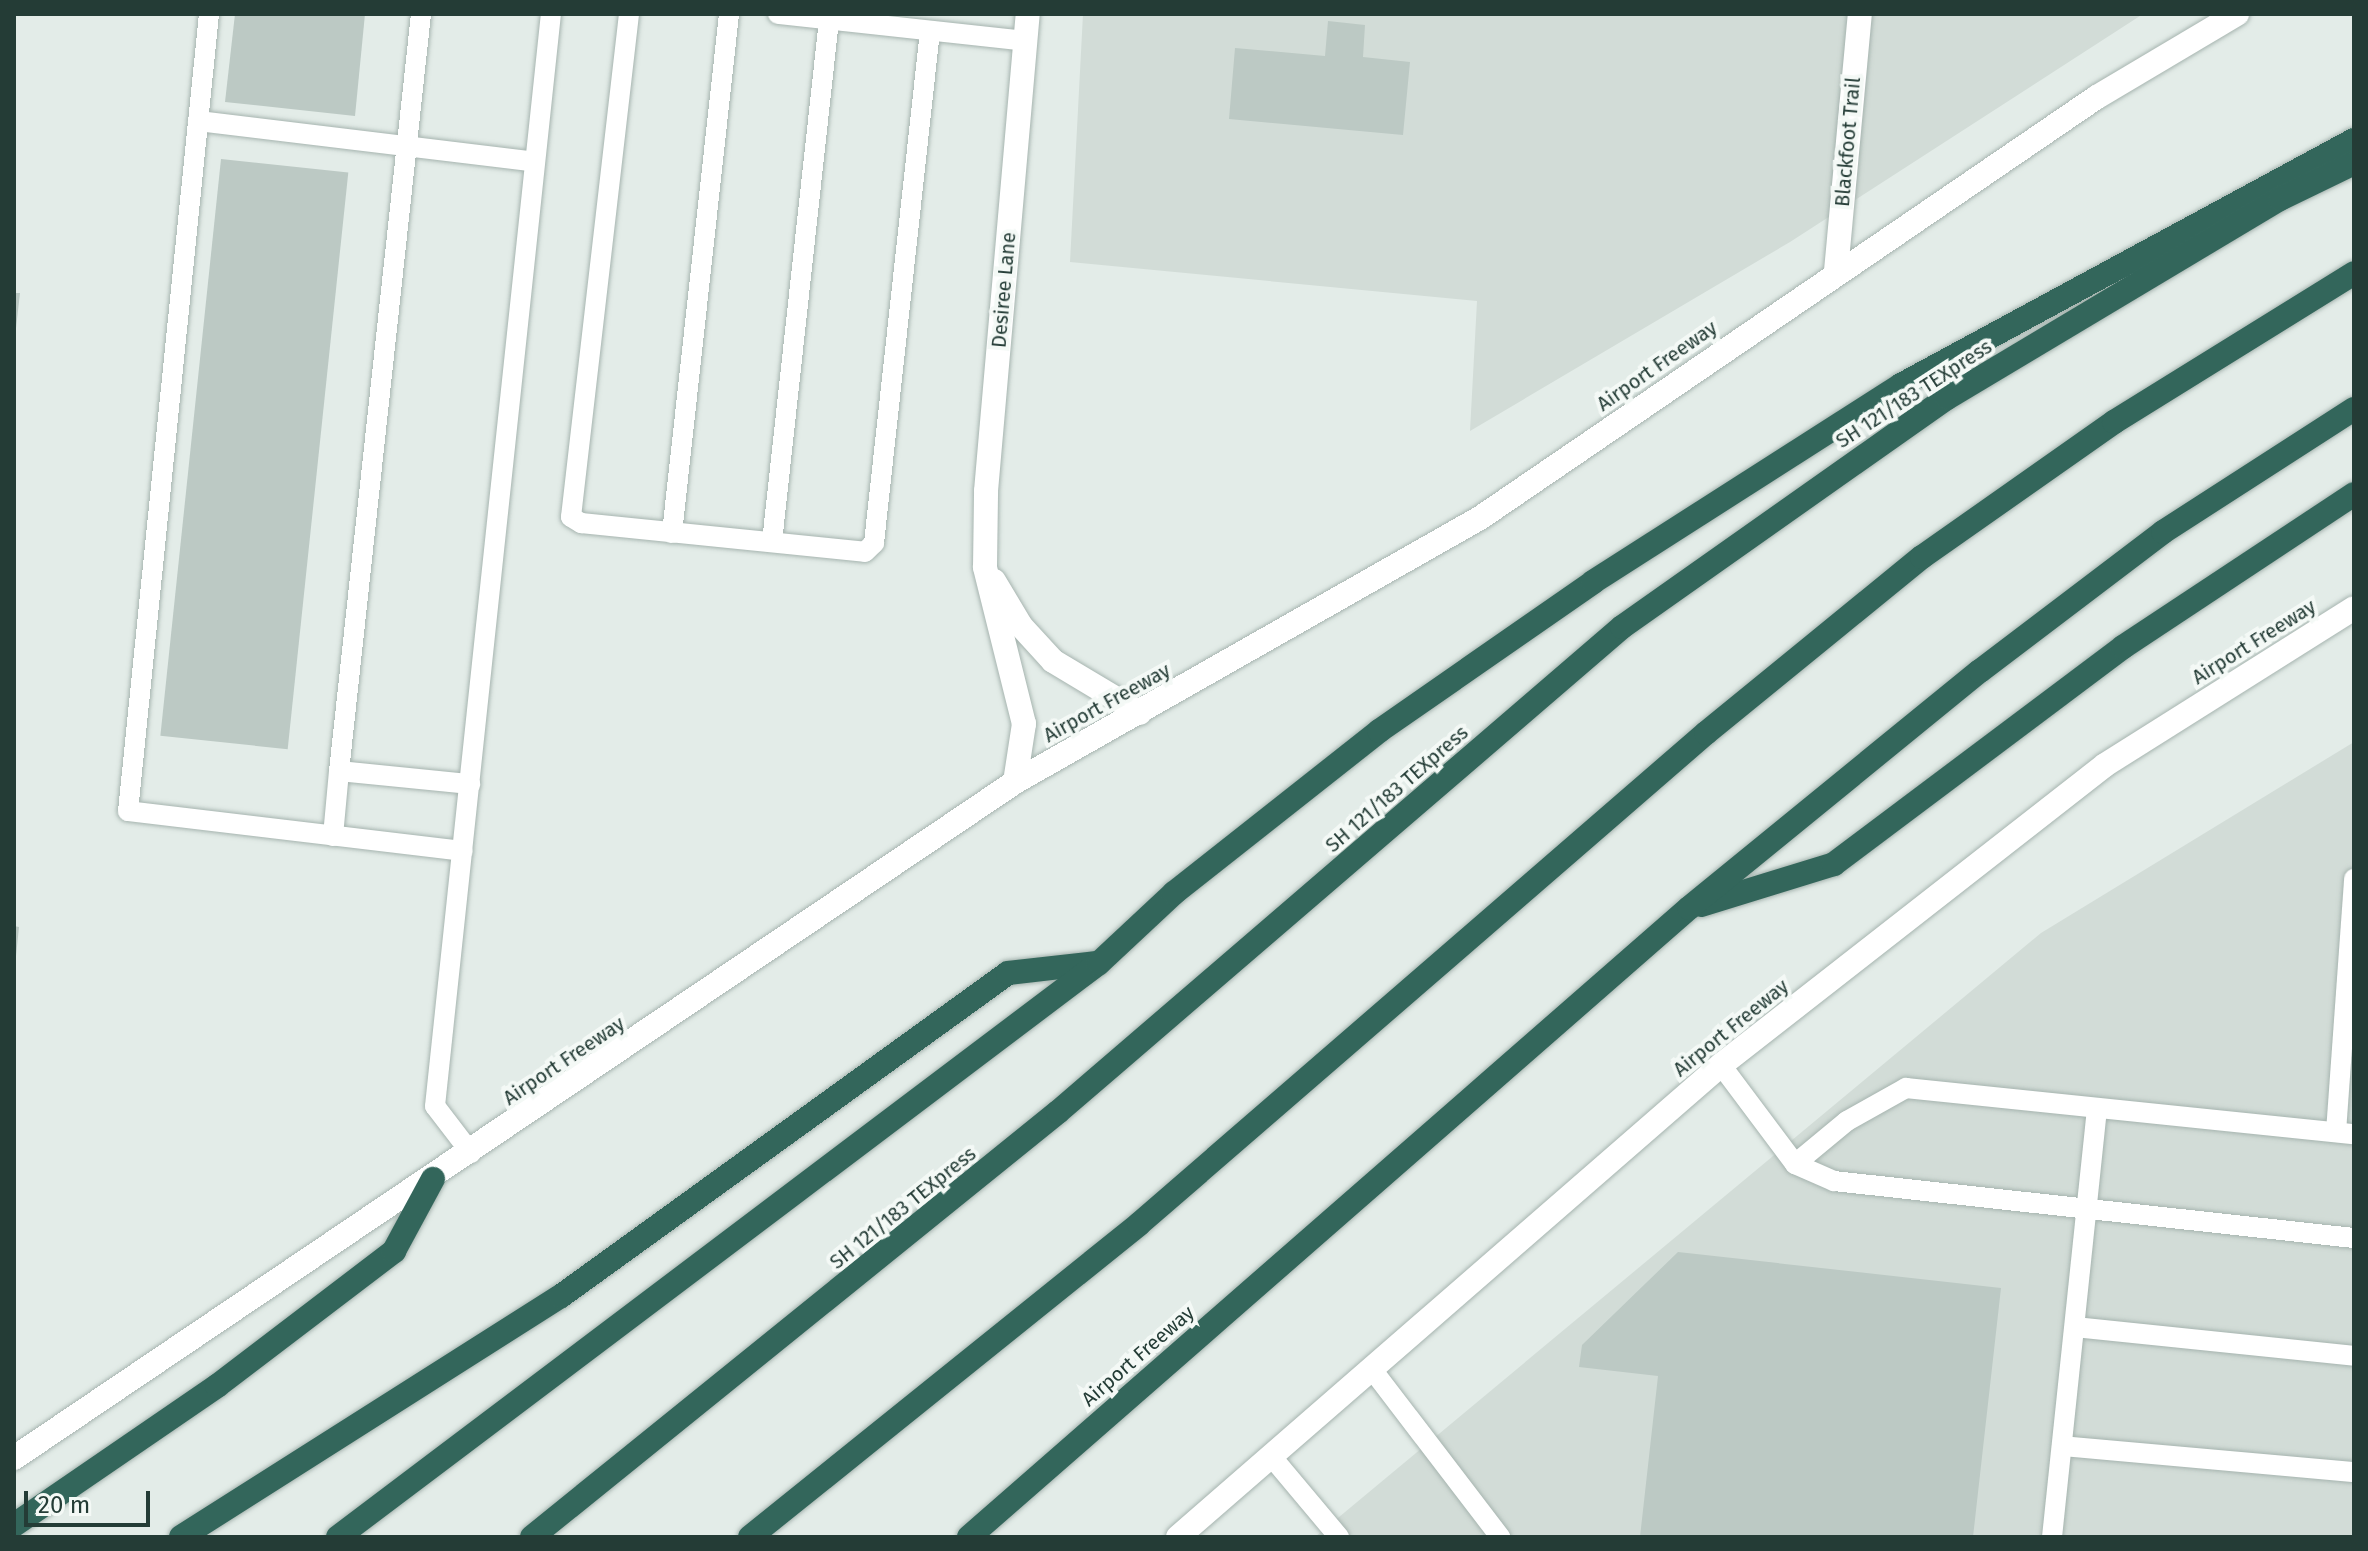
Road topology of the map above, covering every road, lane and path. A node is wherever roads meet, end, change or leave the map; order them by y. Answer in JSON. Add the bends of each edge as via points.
{"nodes":[{"id":1,"x":209,"y":14,"type":"edge"},
{"id":2,"x":421,"y":14,"type":"edge"},
{"id":3,"x":551,"y":14,"type":"edge"},
{"id":4,"x":629,"y":14,"type":"edge"},
{"id":5,"x":729,"y":14,"type":"edge"},
{"id":6,"x":778,"y":14,"type":"edge"},
{"id":7,"x":1028,"y":14,"type":"edge"},
{"id":8,"x":1860,"y":14,"type":"edge"},
{"id":9,"x":2237,"y":14,"type":"edge"},
{"id":10,"x":829,"y":20,"type":"junction"},
{"id":11,"x":930,"y":31,"type":"junction"},
{"id":12,"x":1025,"y":41,"type":"junction"},
{"id":13,"x":198,"y":121,"type":"junction"},
{"id":14,"x":2354,"y":140,"type":"edge"},
{"id":15,"x":407,"y":144,"type":"junction"},
{"id":16,"x":535,"y":162,"type":"junction"},
{"id":17,"x":2354,"y":163,"type":"edge"},
{"id":18,"x":1836,"y":271,"type":"junction"},
{"id":19,"x":2354,"y":273,"type":"edge"},
{"id":20,"x":2354,"y":409,"type":"edge"},
{"id":21,"x":2354,"y":494,"type":"edge"},
{"id":22,"x":672,"y":533,"type":"junction"},
{"id":23,"x":772,"y":542,"type":"junction"},
{"id":24,"x":985,"y":567,"type":"junction"},
{"id":25,"x":2354,"y":608,"type":"edge"},
{"id":26,"x":1140,"y":713,"type":"junction"},
{"id":27,"x":339,"y":771,"type":"junction"},
{"id":28,"x":1015,"y":782,"type":"junction"},
{"id":29,"x":470,"y":784,"type":"junction"},
{"id":30,"x":333,"y":836,"type":"junction"},
{"id":31,"x":463,"y":851,"type":"junction"},
{"id":32,"x":2354,"y":879,"type":"edge"},
{"id":33,"x":1689,"y":908,"type":"junction"},
{"id":34,"x":1099,"y":963,"type":"junction"},
{"id":35,"x":1721,"y":1065,"type":"junction"},
{"id":36,"x":2097,"y":1108,"type":"junction"},
{"id":37,"x":2345,"y":1133,"type":"edge"},
{"id":38,"x":471,"y":1153,"type":"junction"},
{"id":39,"x":1795,"y":1164,"type":"junction"},
{"id":40,"x":433,"y":1179,"type":"junction"},
{"id":41,"x":2087,"y":1209,"type":"junction"},
{"id":42,"x":2354,"y":1238,"type":"edge"},
{"id":43,"x":2075,"y":1327,"type":"junction"},
{"id":44,"x":2354,"y":1356,"type":"edge"},
{"id":45,"x":1371,"y":1368,"type":"junction"},
{"id":46,"x":2062,"y":1446,"type":"junction"},
{"id":47,"x":1271,"y":1456,"type":"junction"},
{"id":48,"x":14,"y":1458,"type":"edge"},
{"id":49,"x":2354,"y":1472,"type":"edge"},
{"id":50,"x":14,"y":1525,"type":"edge"},
{"id":51,"x":181,"y":1537,"type":"edge"},
{"id":52,"x":338,"y":1537,"type":"edge"},
{"id":53,"x":532,"y":1537,"type":"edge"},
{"id":54,"x":750,"y":1537,"type":"edge"},
{"id":55,"x":969,"y":1537,"type":"edge"},
{"id":56,"x":1178,"y":1537,"type":"edge"},
{"id":57,"x":1339,"y":1537,"type":"edge"},
{"id":58,"x":1500,"y":1537,"type":"edge"},
{"id":59,"x":2052,"y":1537,"type":"edge"}],
"edges":[{"from":1,"to":13,"type":"lane"},
{"from":2,"to":15,"type":"lane"},
{"from":3,"to":16,"type":"lane"},
{"from":4,"to":22,"type":"lane","via":[[571,517],[581,523]]},
{"from":5,"to":22,"type":"lane"},
{"from":6,"to":10,"type":"lane"},
{"from":7,"to":12,"type":"main road","name":"Desiree Lane"},
{"from":8,"to":18,"type":"main road","name":"Blackfoot Trail"},
{"from":9,"to":18,"type":"main road","name":"Airport Freeway","via":[[2097,97]]},
{"from":10,"to":11,"type":"lane"},
{"from":10,"to":23,"type":"lane"},
{"from":11,"to":12,"type":"lane"},
{"from":11,"to":23,"type":"lane","via":[[874,543],[865,552]]},
{"from":12,"to":24,"type":"main road","name":"Desiree Lane","via":[[986,491]]},
{"from":13,"to":15,"type":"lane"},
{"from":13,"to":30,"type":"lane","via":[[128,811]]},
{"from":14,"to":34,"type":"highway","via":[[1901,385],[1593,582],[1379,731],[1174,893]]},
{"from":15,"to":16,"type":"lane"},
{"from":15,"to":27,"type":"lane"},
{"from":16,"to":29,"type":"lane"},
{"from":17,"to":53,"type":"highway","name":"SH 121/183 TEXpress","via":[[2280,199],[1947,398],[1622,627],[890,1251]]},
{"from":18,"to":26,"type":"main road","name":"Airport Freeway","via":[[1480,518]]},
{"from":19,"to":54,"type":"highway","via":[[2114,422],[1922,557],[1706,733],[1139,1224]]},
{"from":20,"to":33,"type":"highway","name":"Airport Freeway","via":[[2163,532],[1980,671]]},
{"from":21,"to":33,"type":"highway","via":[[2123,647],[1834,864]]},
{"from":22,"to":23,"type":"lane"},
{"from":24,"to":26,"type":"main road","via":[[1021,626],[1053,661]]},
{"from":24,"to":28,"type":"main road","name":"Desiree Lane","via":[[1022,712]]},
{"from":25,"to":35,"type":"main road","name":"Airport Freeway","via":[[2105,765]]},
{"from":26,"to":28,"type":"main road","name":"Airport Freeway"},
{"from":27,"to":29,"type":"lane"},
{"from":27,"to":30,"type":"lane"},
{"from":28,"to":38,"type":"main road","name":"Airport Freeway"},
{"from":29,"to":31,"type":"lane"},
{"from":30,"to":31,"type":"lane"},
{"from":31,"to":38,"type":"lane","via":[[435,1106]]},
{"from":32,"to":37,"type":"lane"},
{"from":33,"to":55,"type":"highway","name":"Airport Freeway"},
{"from":34,"to":51,"type":"highway","via":[[1008,973],[561,1296]]},
{"from":34,"to":52,"type":"highway"},
{"from":35,"to":39,"type":"lane"},
{"from":35,"to":45,"type":"main road","name":"Airport Freeway"},
{"from":36,"to":37,"type":"lane"},
{"from":36,"to":39,"type":"lane","via":[[1906,1088],[1847,1121]]},
{"from":36,"to":41,"type":"lane"},
{"from":38,"to":40,"type":"main road","name":"Airport Freeway"},
{"from":39,"to":41,"type":"lane","via":[[1834,1181]]},
{"from":40,"to":48,"type":"main road","name":"Airport Freeway"},
{"from":40,"to":50,"type":"highway","via":[[394,1251],[217,1386]]},
{"from":41,"to":42,"type":"lane"},
{"from":41,"to":43,"type":"lane"},
{"from":43,"to":44,"type":"lane"},
{"from":43,"to":46,"type":"lane"},
{"from":45,"to":47,"type":"main road","name":"Airport Freeway"},
{"from":45,"to":58,"type":"lane"},
{"from":46,"to":49,"type":"lane"},
{"from":46,"to":59,"type":"lane"},
{"from":47,"to":56,"type":"main road","name":"Airport Freeway"},
{"from":47,"to":57,"type":"lane"}]}
